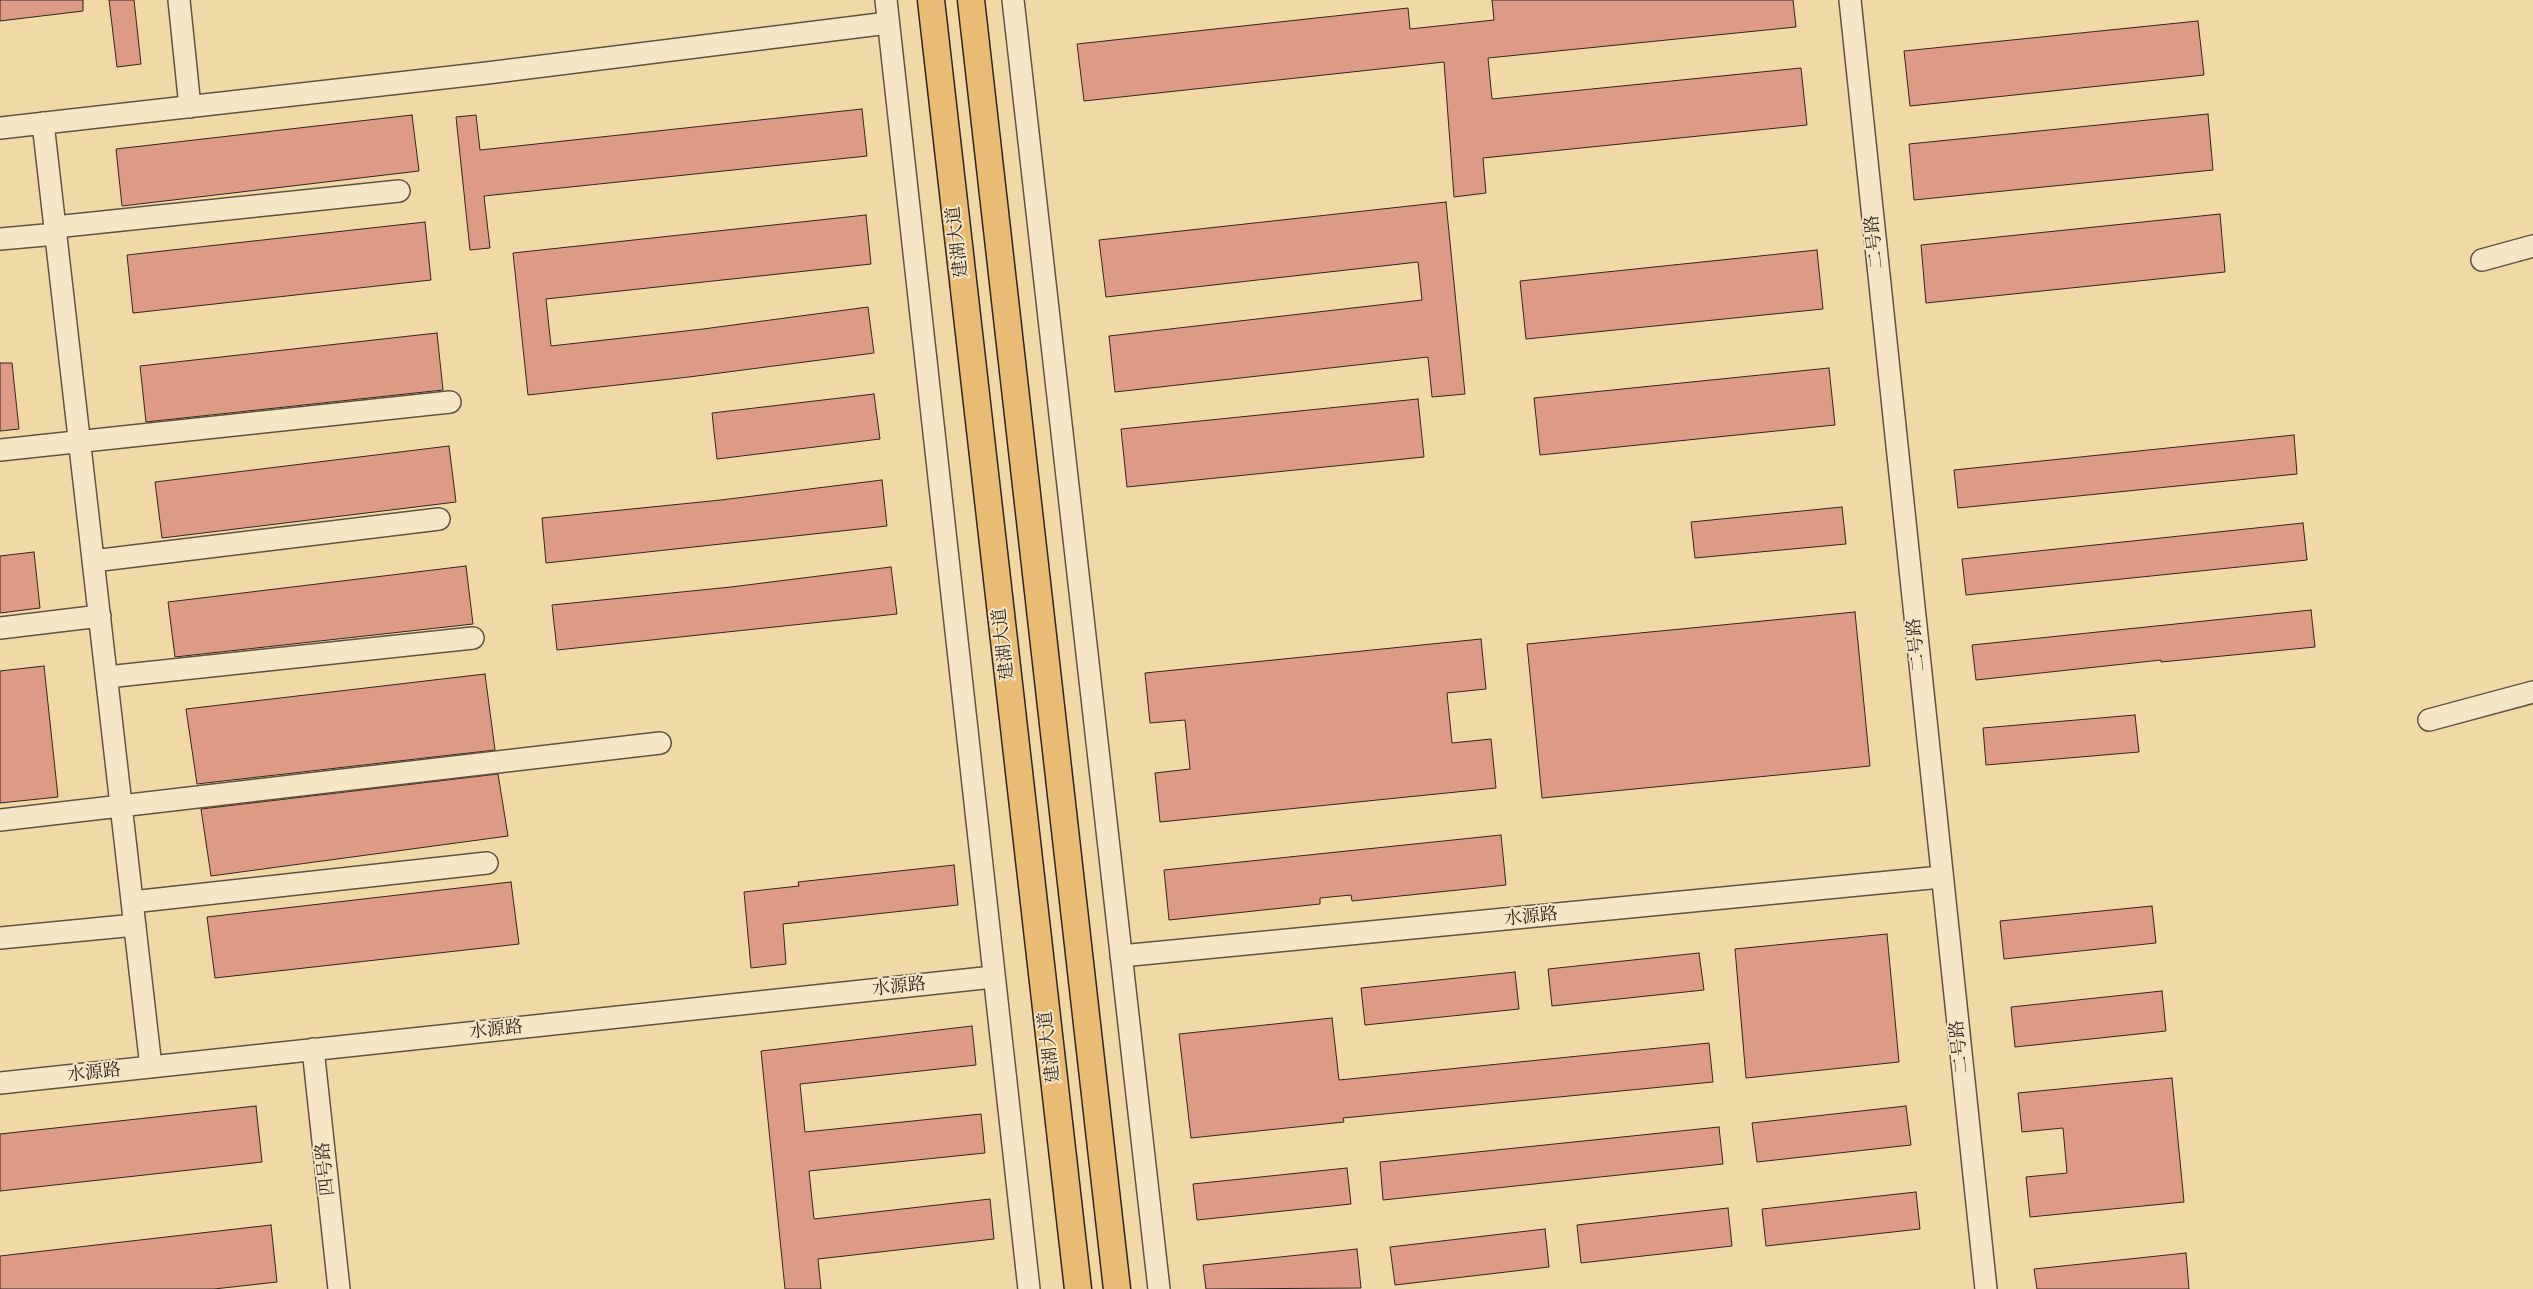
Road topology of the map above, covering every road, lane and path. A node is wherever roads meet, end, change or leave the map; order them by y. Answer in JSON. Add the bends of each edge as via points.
{"nodes":[{"id":1,"x":179,"y":0,"type":"edge"},
{"id":2,"x":886,"y":0,"type":"edge"},
{"id":3,"x":930,"y":0,"type":"edge"},
{"id":4,"x":970,"y":0,"type":"edge"},
{"id":5,"x":1013,"y":0,"type":"edge"},
{"id":6,"x":1850,"y":0,"type":"edge"},
{"id":7,"x":888,"y":23,"type":"junction"},
{"id":8,"x":190,"y":106,"type":"junction"},
{"id":9,"x":43,"y":123,"type":"junction"},
{"id":10,"x":0,"y":128,"type":"edge"},
{"id":11,"x":399,"y":191,"type":"dead end"},
{"id":12,"x":56,"y":230,"type":"junction"},
{"id":13,"x":0,"y":239,"type":"edge"},
{"id":14,"x":2533,"y":246,"type":"edge"},
{"id":15,"x":2482,"y":260,"type":"dead end"},
{"id":16,"x":450,"y":402,"type":"dead end"},
{"id":17,"x":80,"y":442,"type":"junction"},
{"id":18,"x":0,"y":450,"type":"edge"},
{"id":19,"x":439,"y":519,"type":"dead end"},
{"id":20,"x":93,"y":561,"type":"junction"},
{"id":21,"x":100,"y":616,"type":"junction"},
{"id":22,"x":0,"y":628,"type":"edge"},
{"id":23,"x":473,"y":638,"type":"dead end"},
{"id":24,"x":107,"y":677,"type":"junction"},
{"id":25,"x":2533,"y":692,"type":"edge"},
{"id":26,"x":2429,"y":720,"type":"dead end"},
{"id":27,"x":660,"y":743,"type":"dead end"},
{"id":28,"x":121,"y":807,"type":"junction"},
{"id":29,"x":0,"y":820,"type":"edge"},
{"id":30,"x":487,"y":864,"type":"dead end"},
{"id":31,"x":1941,"y":877,"type":"junction"},
{"id":32,"x":132,"y":902,"type":"junction"},
{"id":33,"x":135,"y":925,"type":"junction"},
{"id":34,"x":0,"y":938,"type":"edge"},
{"id":35,"x":1121,"y":956,"type":"junction"},
{"id":36,"x":992,"y":977,"type":"junction"},
{"id":37,"x":313,"y":1049,"type":"junction"},
{"id":38,"x":151,"y":1067,"type":"junction"},
{"id":39,"x":0,"y":1084,"type":"edge"},
{"id":40,"x":340,"y":1289,"type":"edge"},
{"id":41,"x":1029,"y":1289,"type":"edge"},
{"id":42,"x":1078,"y":1289,"type":"edge"},
{"id":43,"x":1117,"y":1289,"type":"edge"},
{"id":44,"x":1159,"y":1289,"type":"edge"},
{"id":45,"x":1986,"y":1289,"type":"edge"}],
"edges":[{"from":1,"to":8,"type":"street"},
{"from":2,"to":7,"type":"street"},
{"from":3,"to":42,"type":"main road","name":"建湖大道"},
{"from":4,"to":43,"type":"main road"},
{"from":5,"to":35,"type":"street"},
{"from":6,"to":31,"type":"street","name":"二号路"},
{"from":7,"to":8,"type":"street"},
{"from":7,"to":36,"type":"street"},
{"from":8,"to":9,"type":"street"},
{"from":9,"to":10,"type":"street"},
{"from":9,"to":12,"type":"street"},
{"from":11,"to":12,"type":"street"},
{"from":12,"to":13,"type":"street"},
{"from":12,"to":17,"type":"street"},
{"from":14,"to":15,"type":"street"},
{"from":16,"to":17,"type":"street"},
{"from":17,"to":18,"type":"street"},
{"from":17,"to":20,"type":"street"},
{"from":19,"to":20,"type":"street"},
{"from":20,"to":21,"type":"street"},
{"from":21,"to":22,"type":"street"},
{"from":21,"to":24,"type":"street"},
{"from":23,"to":24,"type":"street"},
{"from":24,"to":28,"type":"street"},
{"from":25,"to":26,"type":"street"},
{"from":27,"to":28,"type":"street"},
{"from":28,"to":29,"type":"street"},
{"from":28,"to":32,"type":"street"},
{"from":30,"to":32,"type":"street"},
{"from":31,"to":35,"type":"street","name":"水源路"},
{"from":31,"to":45,"type":"street","name":"二号路"},
{"from":32,"to":33,"type":"street"},
{"from":33,"to":34,"type":"street"},
{"from":33,"to":38,"type":"street"},
{"from":35,"to":44,"type":"street"},
{"from":36,"to":37,"type":"street","name":"水源路"},
{"from":36,"to":41,"type":"street"},
{"from":37,"to":38,"type":"street","name":"水源路"},
{"from":37,"to":40,"type":"street","name":"四号路"},
{"from":38,"to":39,"type":"street","name":"水源路"}]}
